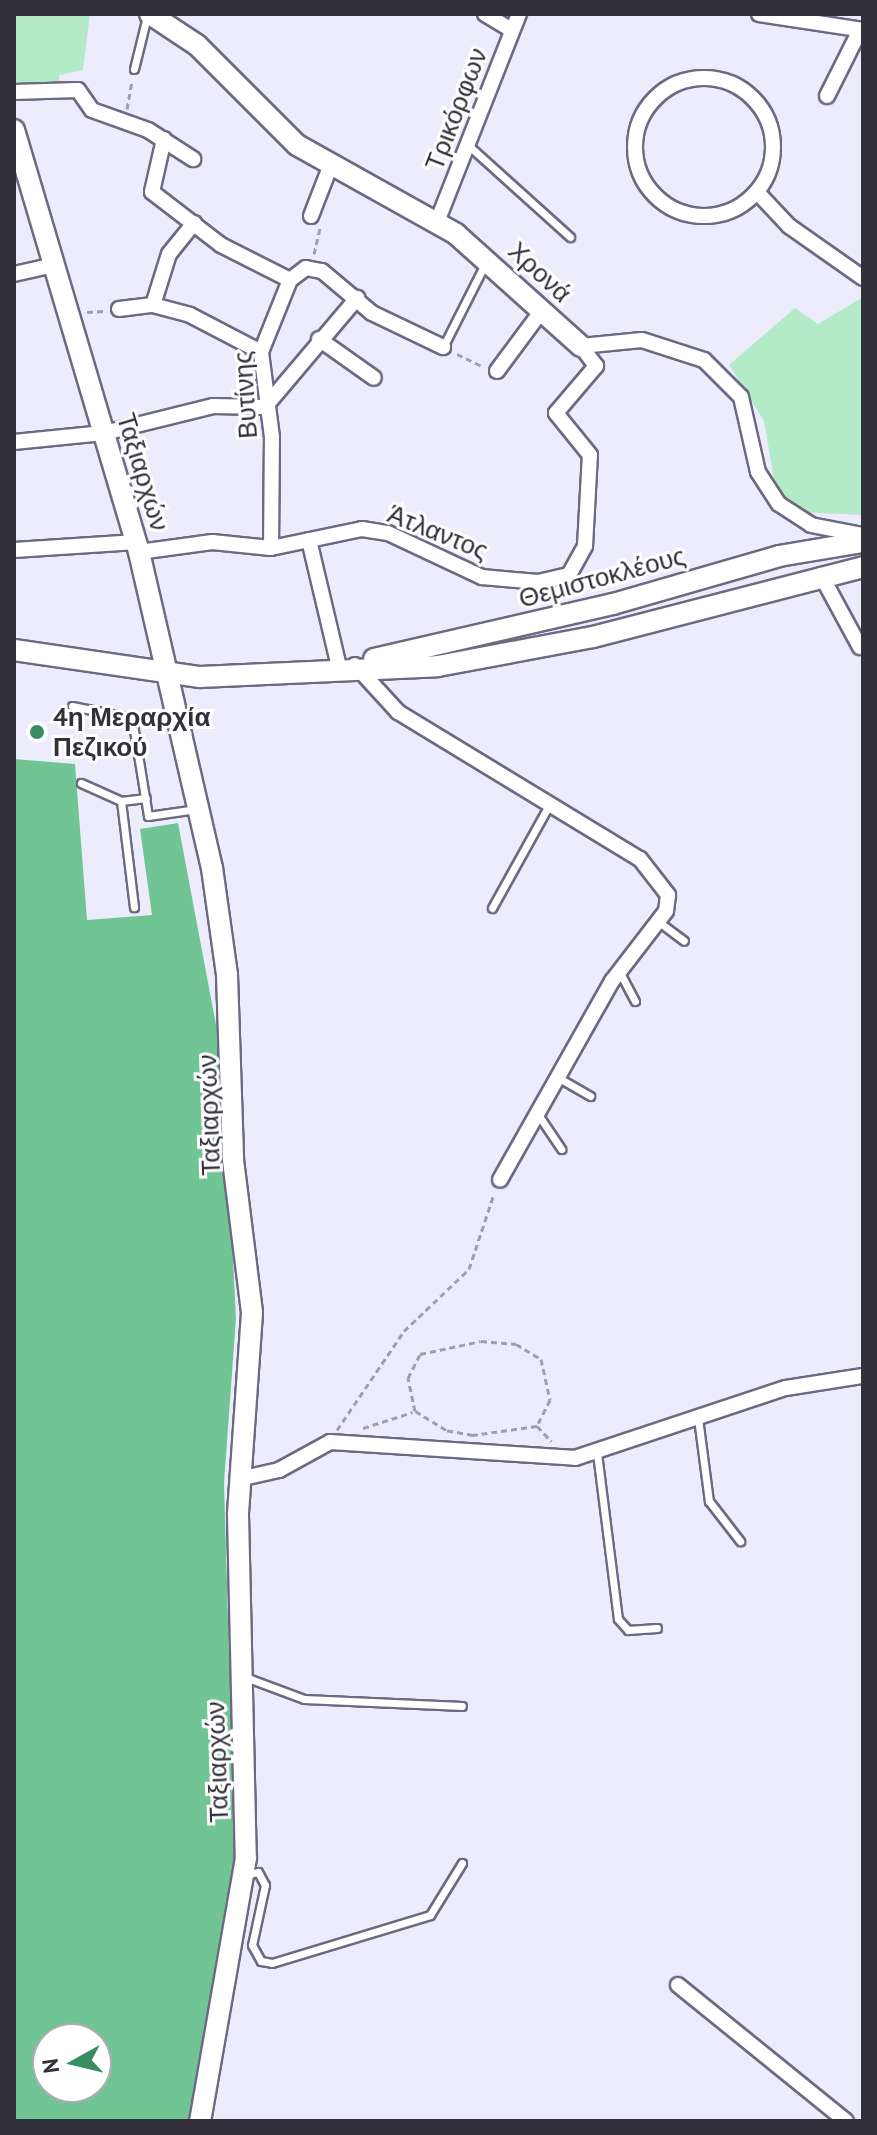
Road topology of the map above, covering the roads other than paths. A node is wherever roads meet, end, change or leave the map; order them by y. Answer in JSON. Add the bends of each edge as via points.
{"nodes":[{"id":1,"x":149,"y":14,"type":"edge"},
{"id":2,"x":485,"y":14,"type":"edge"},
{"id":3,"x":519,"y":14,"type":"edge"},
{"id":4,"x":759,"y":14,"type":"edge"},
{"id":5,"x":174,"y":20,"type":"edge"},
{"id":6,"x":512,"y":30,"type":"junction"},
{"id":7,"x":862,"y":30,"type":"edge"},
{"id":8,"x":134,"y":69,"type":"road end"},
{"id":9,"x":14,"y":92,"type":"edge"},
{"id":10,"x":827,"y":96,"type":"dead end"},
{"id":11,"x":14,"y":130,"type":"edge"},
{"id":12,"x":164,"y":139,"type":"junction"},
{"id":13,"x":469,"y":146,"type":"junction"},
{"id":14,"x":193,"y":159,"type":"dead end"},
{"id":15,"x":330,"y":167,"type":"junction"},
{"id":16,"x":757,"y":192,"type":"junction"},
{"id":17,"x":311,"y":216,"type":"road end"},
{"id":18,"x":437,"y":222,"type":"junction"},
{"id":19,"x":194,"y":223,"type":"junction"},
{"id":20,"x":570,"y":237,"type":"dead end"},
{"id":21,"x":487,"y":258,"type":"junction"},
{"id":22,"x":54,"y":265,"type":"junction"},
{"id":23,"x":14,"y":274,"type":"edge"},
{"id":24,"x":863,"y":278,"type":"edge"},
{"id":25,"x":290,"y":280,"type":"junction"},
{"id":26,"x":357,"y":298,"type":"junction"},
{"id":27,"x":153,"y":305,"type":"junction"},
{"id":28,"x":119,"y":309,"type":"road end"},
{"id":29,"x":543,"y":309,"type":"junction"},
{"id":30,"x":319,"y":339,"type":"junction"},
{"id":31,"x":581,"y":346,"type":"junction"},
{"id":32,"x":443,"y":347,"type":"joint"},
{"id":33,"x":261,"y":352,"type":"junction"},
{"id":34,"x":497,"y":371,"type":"road end"},
{"id":35,"x":374,"y":378,"type":"dead end"},
{"id":36,"x":265,"y":407,"type":"junction"},
{"id":37,"x":104,"y":433,"type":"junction"},
{"id":38,"x":14,"y":442,"type":"edge"},
{"id":39,"x":863,"y":535,"type":"edge"},
{"id":40,"x":309,"y":540,"type":"junction"},
{"id":41,"x":863,"y":542,"type":"edge"},
{"id":42,"x":138,"y":547,"type":"junction"},
{"id":43,"x":271,"y":548,"type":"junction"},
{"id":44,"x":14,"y":550,"type":"edge"},
{"id":45,"x":863,"y":567,"type":"edge"},
{"id":46,"x":821,"y":575,"type":"junction"},
{"id":47,"x":860,"y":647,"type":"dead end"},
{"id":48,"x":14,"y":650,"type":"edge"},
{"id":49,"x":347,"y":666,"type":"junction"},
{"id":50,"x":164,"y":674,"type":"junction"},
{"id":51,"x":72,"y":706,"type":"dead end"},
{"id":52,"x":81,"y":783,"type":"dead end"},
{"id":53,"x":146,"y":798,"type":"junction"},
{"id":54,"x":121,"y":801,"type":"junction"},
{"id":55,"x":549,"y":804,"type":"junction"},
{"id":56,"x":198,"y":809,"type":"junction"},
{"id":57,"x":134,"y":907,"type":"dead end"},
{"id":58,"x":492,"y":908,"type":"dead end"},
{"id":59,"x":659,"y":922,"type":"junction"},
{"id":60,"x":684,"y":941,"type":"dead end"},
{"id":61,"x":619,"y":971,"type":"junction"},
{"id":62,"x":635,"y":1001,"type":"dead end"},
{"id":63,"x":559,"y":1078,"type":"junction"},
{"id":64,"x":590,"y":1096,"type":"dead end"},
{"id":65,"x":539,"y":1116,"type":"junction"},
{"id":66,"x":561,"y":1149,"type":"dead end"},
{"id":67,"x":500,"y":1180,"type":"road end"},
{"id":68,"x":863,"y":1376,"type":"edge"},
{"id":69,"x":698,"y":1418,"type":"junction"},
{"id":70,"x":597,"y":1453,"type":"junction"},
{"id":71,"x":239,"y":1479,"type":"junction"},
{"id":72,"x":740,"y":1541,"type":"dead end"},
{"id":73,"x":657,"y":1628,"type":"dead end"},
{"id":74,"x":240,"y":1674,"type":"junction"},
{"id":75,"x":462,"y":1706,"type":"dead end"},
{"id":76,"x":462,"y":1863,"type":"dead end"},
{"id":77,"x":246,"y":1874,"type":"junction"},
{"id":78,"x":678,"y":1985,"type":"dead end"},
{"id":79,"x":200,"y":2121,"type":"edge"},
{"id":80,"x":846,"y":2121,"type":"edge"}],
"edges":[{"from":1,"to":5,"type":"street","name":"Χρονά"},
{"from":1,"to":8,"type":"lane"},
{"from":2,"to":6,"type":"street"},
{"from":3,"to":6,"type":"street","name":"Τρικόρφων"},
{"from":4,"to":7,"type":"street"},
{"from":5,"to":15,"type":"street","name":"Χρονά"},
{"from":6,"to":13,"type":"street","name":"Τρικόρφων"},
{"from":7,"to":10,"type":"street"},
{"from":9,"to":12,"type":"street","via":[[73,88],[92,110]]},
{"from":11,"to":22,"type":"street","name":"Ταξιαρχών"},
{"from":12,"to":14,"type":"street"},
{"from":12,"to":19,"type":"street","via":[[152,192]]},
{"from":13,"to":18,"type":"street","name":"Τρικόρφων"},
{"from":13,"to":20,"type":"lane"},
{"from":15,"to":17,"type":"street"},
{"from":15,"to":18,"type":"street","name":"Χρονά"},
{"from":16,"to":16,"type":"street","via":[[773,156],[772,136],[755,100],[722,80],[703,77],[651,102],[635,138],[635,158],[652,193],[667,206],[725,213]]},
{"from":16,"to":24,"type":"street","via":[[789,226]]},
{"from":18,"to":21,"type":"street","name":"Χρονά"},
{"from":19,"to":25,"type":"street"},
{"from":19,"to":27,"type":"street","via":[[163,267]]},
{"from":21,"to":29,"type":"street","name":"Χρονά"},
{"from":21,"to":32,"type":"lane"},
{"from":22,"to":23,"type":"street"},
{"from":22,"to":37,"type":"street","name":"Ταξιαρχών"},
{"from":25,"to":26,"type":"street","via":[[306,268]]},
{"from":25,"to":33,"type":"street","name":"Βυτίνης"},
{"from":26,"to":30,"type":"street"},
{"from":26,"to":32,"type":"street","via":[[372,313]]},
{"from":27,"to":28,"type":"street"},
{"from":27,"to":33,"type":"street","via":[[202,320]]},
{"from":29,"to":31,"type":"street","name":"Χρονά"},
{"from":29,"to":34,"type":"street"},
{"from":30,"to":35,"type":"street"},
{"from":30,"to":36,"type":"street"},
{"from":31,"to":39,"type":"street","via":[[642,340],[704,360],[741,397],[758,472],[779,504],[811,525]]},
{"from":31,"to":40,"type":"street","name":"Άτλαντος","via":[[596,366],[556,413],[590,455],[586,540],[575,569],[546,581],[500,580],[388,533],[345,530]]},
{"from":33,"to":36,"type":"street","name":"Βυτίνης"},
{"from":36,"to":37,"type":"street","via":[[213,406]]},
{"from":36,"to":43,"type":"street","name":"Βυτίνης","via":[[272,437]]},
{"from":37,"to":38,"type":"street"},
{"from":37,"to":42,"type":"street","name":"Ταξιαρχών"},
{"from":40,"to":43,"type":"street","name":"Άτλαντος"},
{"from":40,"to":49,"type":"street"},
{"from":41,"to":49,"type":"street","name":"Θεμιστοκλέους","via":[[765,559],[613,604]]},
{"from":42,"to":43,"type":"street","name":"Άτλαντος","via":[[212,542]]},
{"from":42,"to":44,"type":"street","name":"Άτλαντος"},
{"from":42,"to":50,"type":"street","name":"Ταξιαρχών"},
{"from":45,"to":46,"type":"street","name":"Θεμιστοκλέους"},
{"from":46,"to":47,"type":"street"},
{"from":46,"to":49,"type":"street","name":"Θεμιστοκλέους","via":[[534,651],[438,666]]},
{"from":48,"to":50,"type":"street","name":"Θεμιστοκλέους"},
{"from":49,"to":50,"type":"street","name":"Θεμιστοκλέους","via":[[226,677]]},
{"from":49,"to":55,"type":"street","via":[[398,712]]},
{"from":50,"to":56,"type":"street","name":"Ταξιαρχών"},
{"from":51,"to":53,"type":"lane","via":[[132,718]]},
{"from":52,"to":54,"type":"lane"},
{"from":53,"to":54,"type":"lane"},
{"from":53,"to":56,"type":"lane","via":[[148,816]]},
{"from":54,"to":57,"type":"lane"},
{"from":55,"to":58,"type":"lane"},
{"from":55,"to":59,"type":"street","via":[[657,872],[668,895]]},
{"from":56,"to":71,"type":"street","name":"Ταξιαρχών","via":[[224,935],[233,1160],[251,1290]]},
{"from":59,"to":60,"type":"lane"},
{"from":59,"to":61,"type":"street"},
{"from":61,"to":62,"type":"lane"},
{"from":61,"to":63,"type":"street"},
{"from":63,"to":64,"type":"lane"},
{"from":63,"to":65,"type":"street"},
{"from":65,"to":66,"type":"lane"},
{"from":65,"to":67,"type":"street"},
{"from":68,"to":69,"type":"street","via":[[786,1388]]},
{"from":69,"to":70,"type":"street"},
{"from":69,"to":72,"type":"lane","via":[[709,1501]]},
{"from":70,"to":71,"type":"street","via":[[545,1460],[336,1440],[279,1470]]},
{"from":70,"to":73,"type":"lane","via":[[618,1619],[628,1630]]},
{"from":71,"to":74,"type":"street","name":"Ταξιαρχών"},
{"from":74,"to":75,"type":"lane","via":[[304,1699]]},
{"from":74,"to":77,"type":"street","name":"Ταξιαρχών"},
{"from":76,"to":77,"type":"lane","via":[[430,1915],[272,1963],[261,1961],[251,1934],[263,1876]]},
{"from":77,"to":79,"type":"street","name":"Ταξιαρχών"},
{"from":78,"to":80,"type":"street"}]}
